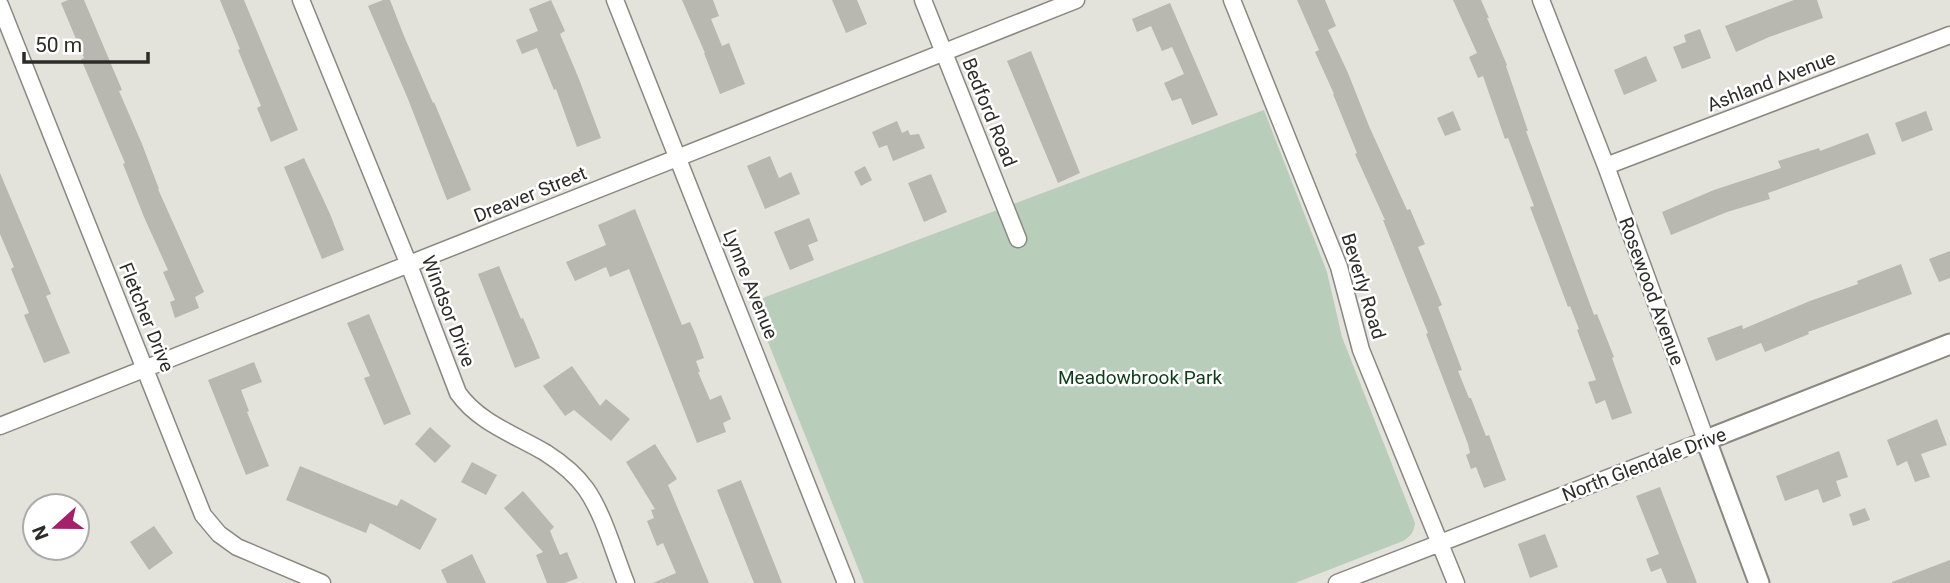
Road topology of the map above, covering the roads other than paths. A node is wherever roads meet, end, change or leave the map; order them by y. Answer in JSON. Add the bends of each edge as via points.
{"nodes":[{"id":1,"x":301,"y":0,"type":"edge"},
{"id":2,"x":615,"y":0,"type":"edge"},
{"id":3,"x":923,"y":0,"type":"edge"},
{"id":4,"x":1076,"y":0,"type":"edge"},
{"id":5,"x":1232,"y":0,"type":"edge"},
{"id":6,"x":1541,"y":0,"type":"edge"},
{"id":7,"x":0,"y":5,"type":"edge"},
{"id":8,"x":1950,"y":35,"type":"edge"},
{"id":9,"x":944,"y":53,"type":"junction"},
{"id":10,"x":679,"y":158,"type":"junction"},
{"id":11,"x":1606,"y":166,"type":"junction"},
{"id":12,"x":1018,"y":239,"type":"dead end"},
{"id":13,"x":409,"y":265,"type":"junction"},
{"id":14,"x":1950,"y":344,"type":"edge"},
{"id":15,"x":145,"y":370,"type":"junction"},
{"id":16,"x":0,"y":426,"type":"edge"},
{"id":17,"x":1706,"y":440,"type":"junction"},
{"id":18,"x":1440,"y":543,"type":"junction"},
{"id":19,"x":322,"y":583,"type":"edge"},
{"id":20,"x":626,"y":583,"type":"edge"},
{"id":21,"x":846,"y":583,"type":"edge"},
{"id":22,"x":1337,"y":583,"type":"edge"},
{"id":23,"x":1456,"y":583,"type":"edge"},
{"id":24,"x":1759,"y":583,"type":"edge"}],
"edges":[{"from":1,"to":13,"type":"street","name":"Windsor Drive"},
{"from":2,"to":10,"type":"street","name":"Lynne Avenue"},
{"from":3,"to":9,"type":"street","name":"Bedford Road"},
{"from":4,"to":9,"type":"street","name":"Dreaver Street"},
{"from":5,"to":18,"type":"street","name":"Beverly Road","via":[[1339,267],[1361,350]]},
{"from":6,"to":11,"type":"street","name":"Rosewood Avenue"},
{"from":7,"to":15,"type":"street","name":"Fletcher Drive"},
{"from":8,"to":11,"type":"street","name":"Ashland Avenue"},
{"from":9,"to":10,"type":"street","name":"Dreaver Street"},
{"from":9,"to":12,"type":"street","name":"Bedford Road"},
{"from":10,"to":13,"type":"street","name":"Dreaver Street"},
{"from":10,"to":21,"type":"street","name":"Lynne Avenue"},
{"from":11,"to":17,"type":"street","name":"Rosewood Avenue"},
{"from":13,"to":15,"type":"street","name":"Dreaver Street"},
{"from":13,"to":20,"type":"street","name":"Windsor Drive","via":[[458,393],[478,415],[548,455],[585,488]]},
{"from":14,"to":17,"type":"street","name":"North Glendale Drive"},
{"from":15,"to":16,"type":"street","name":"Dreaver Street"},
{"from":15,"to":19,"type":"street","name":"Fletcher Drive","via":[[203,515],[237,547]]},
{"from":17,"to":18,"type":"street","name":"North Glendale Drive"},
{"from":17,"to":24,"type":"street","name":"Rosewood Avenue"},
{"from":18,"to":22,"type":"street","name":"North Glendale Drive"},
{"from":18,"to":23,"type":"street","name":"Beverly Road"}]}
